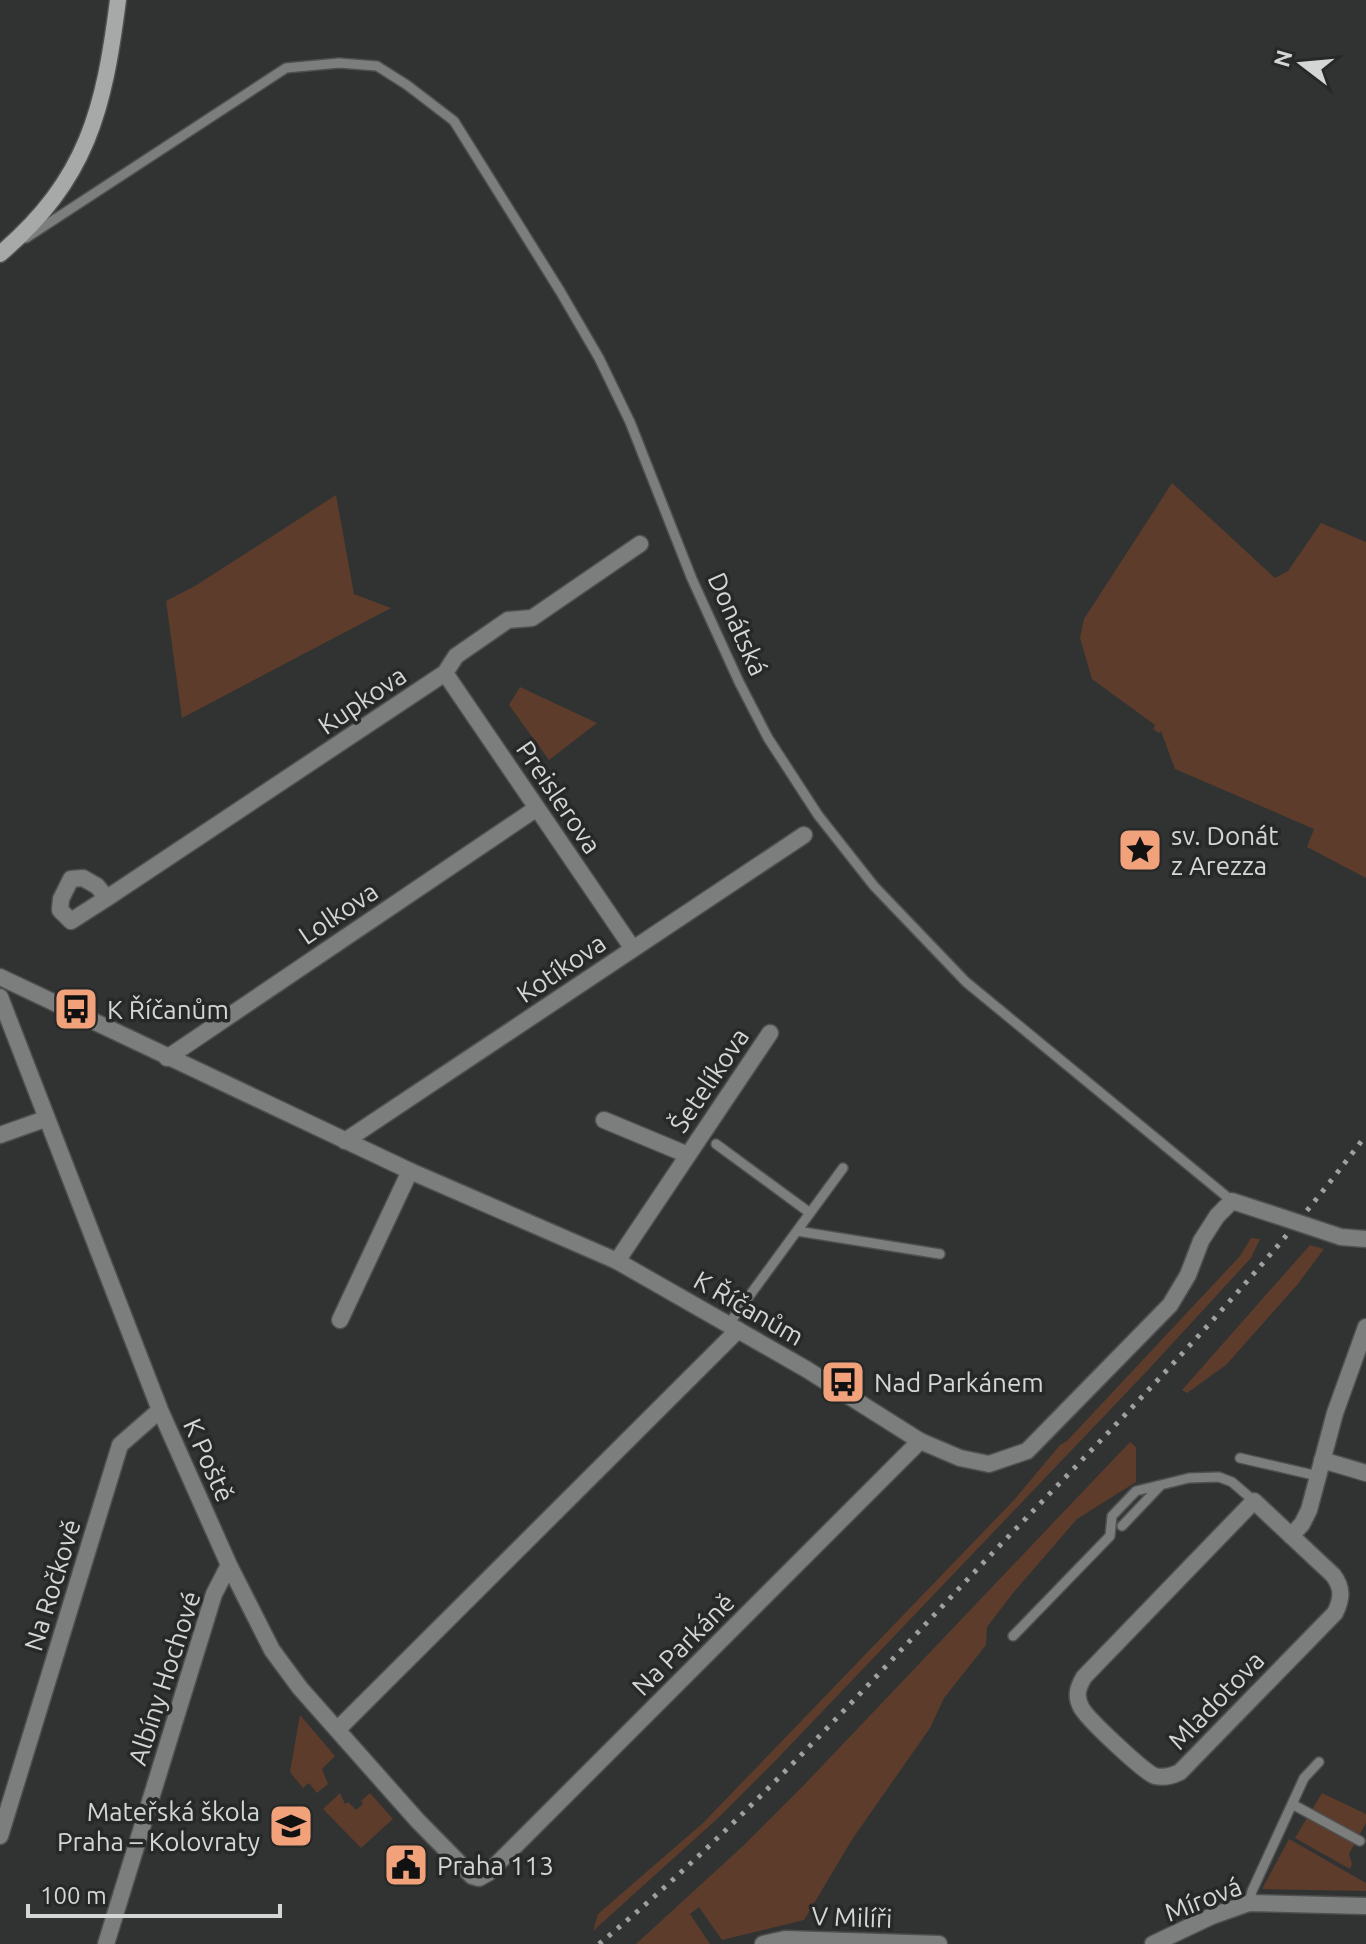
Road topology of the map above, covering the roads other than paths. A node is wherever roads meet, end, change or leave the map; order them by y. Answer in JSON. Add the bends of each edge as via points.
{"nodes":[{"id":1,"x":118,"y":0,"type":"edge"},
{"id":2,"x":0,"y":254,"type":"edge"},
{"id":3,"x":640,"y":544,"type":"dead end"},
{"id":4,"x":445,"y":673,"type":"junction"},
{"id":5,"x":537,"y":808,"type":"junction"},
{"id":6,"x":804,"y":835,"type":"dead end"},
{"id":7,"x":107,"y":898,"type":"dead end"},
{"id":8,"x":633,"y":949,"type":"junction"},
{"id":9,"x":0,"y":977,"type":"edge"},
{"id":10,"x":0,"y":997,"type":"edge"},
{"id":11,"x":770,"y":1033,"type":"dead end"},
{"id":12,"x":167,"y":1058,"type":"junction"},
{"id":13,"x":45,"y":1119,"type":"junction"},
{"id":14,"x":604,"y":1120,"type":"dead end"},
{"id":15,"x":0,"y":1135,"type":"edge"},
{"id":16,"x":345,"y":1141,"type":"junction"},
{"id":17,"x":716,"y":1144,"type":"dead end"},
{"id":18,"x":688,"y":1155,"type":"junction"},
{"id":19,"x":843,"y":1168,"type":"dead end"},
{"id":20,"x":410,"y":1171,"type":"junction"},
{"id":21,"x":1232,"y":1201,"type":"junction"},
{"id":22,"x":810,"y":1213,"type":"junction"},
{"id":23,"x":797,"y":1231,"type":"junction"},
{"id":24,"x":1366,"y":1239,"type":"edge"},
{"id":25,"x":940,"y":1254,"type":"dead end"},
{"id":26,"x":617,"y":1261,"type":"junction"},
{"id":27,"x":340,"y":1320,"type":"dead end"},
{"id":28,"x":733,"y":1327,"type":"junction"},
{"id":29,"x":1366,"y":1327,"type":"edge"},
{"id":30,"x":160,"y":1410,"type":"junction"},
{"id":31,"x":920,"y":1441,"type":"junction"},
{"id":32,"x":1240,"y":1458,"type":"dead end"},
{"id":33,"x":1320,"y":1468,"type":"junction"},
{"id":34,"x":1366,"y":1473,"type":"edge"},
{"id":35,"x":1161,"y":1485,"type":"junction"},
{"id":36,"x":1254,"y":1501,"type":"junction"},
{"id":37,"x":1122,"y":1526,"type":"dead end"},
{"id":38,"x":1291,"y":1536,"type":"junction"},
{"id":39,"x":229,"y":1565,"type":"junction"},
{"id":40,"x":1013,"y":1636,"type":"dead end"},
{"id":41,"x":338,"y":1729,"type":"junction"},
{"id":42,"x":1319,"y":1762,"type":"dead end"},
{"id":43,"x":1292,"y":1804,"type":"junction"},
{"id":44,"x":0,"y":1836,"type":"edge"},
{"id":45,"x":1360,"y":1841,"type":"dead end"},
{"id":46,"x":479,"y":1878,"type":"joint"},
{"id":47,"x":1249,"y":1903,"type":"junction"},
{"id":48,"x":1366,"y":1906,"type":"edge"},
{"id":49,"x":106,"y":1944,"type":"edge"},
{"id":50,"x":763,"y":1944,"type":"edge"},
{"id":51,"x":939,"y":1944,"type":"edge"},
{"id":52,"x":1153,"y":1944,"type":"edge"}],
"edges":[{"from":1,"to":2,"type":"main road","via":[[105,90],[87,141],[62,187]]},
{"from":2,"to":21,"type":"lane","name":"Donátská","via":[[286,68],[377,66],[454,121],[580,324],[635,435],[739,682],[822,821],[874,886],[966,982]]},
{"from":3,"to":4,"type":"street","name":"Kupkova","via":[[532,618],[508,620],[456,656]]},
{"from":4,"to":5,"type":"street","name":"Preislerova"},
{"from":4,"to":7,"type":"street","name":"Kupkova"},
{"from":5,"to":8,"type":"street","name":"Preislerova"},
{"from":5,"to":12,"type":"street","name":"Lolkova"},
{"from":6,"to":8,"type":"street","name":"Kotíkova"},
{"from":8,"to":16,"type":"street","name":"Kotíkova"},
{"from":9,"to":12,"type":"street","name":"K Říčanům"},
{"from":10,"to":13,"type":"street","name":"K Poště"},
{"from":11,"to":18,"type":"street","name":"Šetelíkova"},
{"from":12,"to":16,"type":"street","name":"K Říčanům"},
{"from":13,"to":15,"type":"street"},
{"from":13,"to":30,"type":"street","name":"K Poště"},
{"from":14,"to":18,"type":"street","name":"Šetelíkova"},
{"from":16,"to":20,"type":"street","name":"K Říčanům"},
{"from":17,"to":22,"type":"lane"},
{"from":18,"to":26,"type":"street","name":"Šetelíkova"},
{"from":19,"to":22,"type":"lane"},
{"from":20,"to":26,"type":"street","name":"K Říčanům"},
{"from":20,"to":27,"type":"street"},
{"from":21,"to":24,"type":"street","bridge":true,"via":[[1341,1237]]},
{"from":21,"to":31,"type":"street","name":"K Říčanům","via":[[1201,1241],[1170,1305],[1027,1451],[989,1464]]},
{"from":22,"to":23,"type":"lane"},
{"from":23,"to":25,"type":"lane"},
{"from":23,"to":28,"type":"lane"},
{"from":26,"to":28,"type":"street","name":"K Říčanům"},
{"from":28,"to":31,"type":"street","name":"K Říčanům"},
{"from":28,"to":41,"type":"street"},
{"from":29,"to":33,"type":"street"},
{"from":30,"to":39,"type":"street","name":"K Poště"},
{"from":30,"to":44,"type":"street","name":"Na Ročkově","via":[[120,1445]]},
{"from":31,"to":46,"type":"street","name":"Na Parkáně"},
{"from":32,"to":33,"type":"lane"},
{"from":33,"to":34,"type":"street"},
{"from":33,"to":38,"type":"street","via":[[1309,1510]]},
{"from":35,"to":36,"type":"lane","via":[[1219,1477]]},
{"from":35,"to":37,"type":"lane"},
{"from":35,"to":40,"type":"lane","via":[[1136,1491],[1112,1516],[1110,1536]]},
{"from":36,"to":38,"type":"street","name":"Mladotova"},
{"from":36,"to":38,"type":"street","name":"Mladotova","via":[[1078,1686],[1084,1712],[1146,1772],[1160,1777],[1180,1772],[1335,1613],[1341,1598],[1338,1581]]},
{"from":39,"to":41,"type":"street","name":"K Poště","via":[[272,1650]]},
{"from":39,"to":49,"type":"street","name":"Albíny Hochové","via":[[214,1594]]},
{"from":41,"to":46,"type":"street","name":"K Poště","via":[[417,1820]]},
{"from":42,"to":43,"type":"lane"},
{"from":43,"to":45,"type":"lane"},
{"from":43,"to":47,"type":"lane"},
{"from":47,"to":48,"type":"street","name":"Mírová"},
{"from":47,"to":52,"type":"street","name":"Mírová"},
{"from":50,"to":51,"type":"street","name":"V Milíři","via":[[785,1939]]}]}
